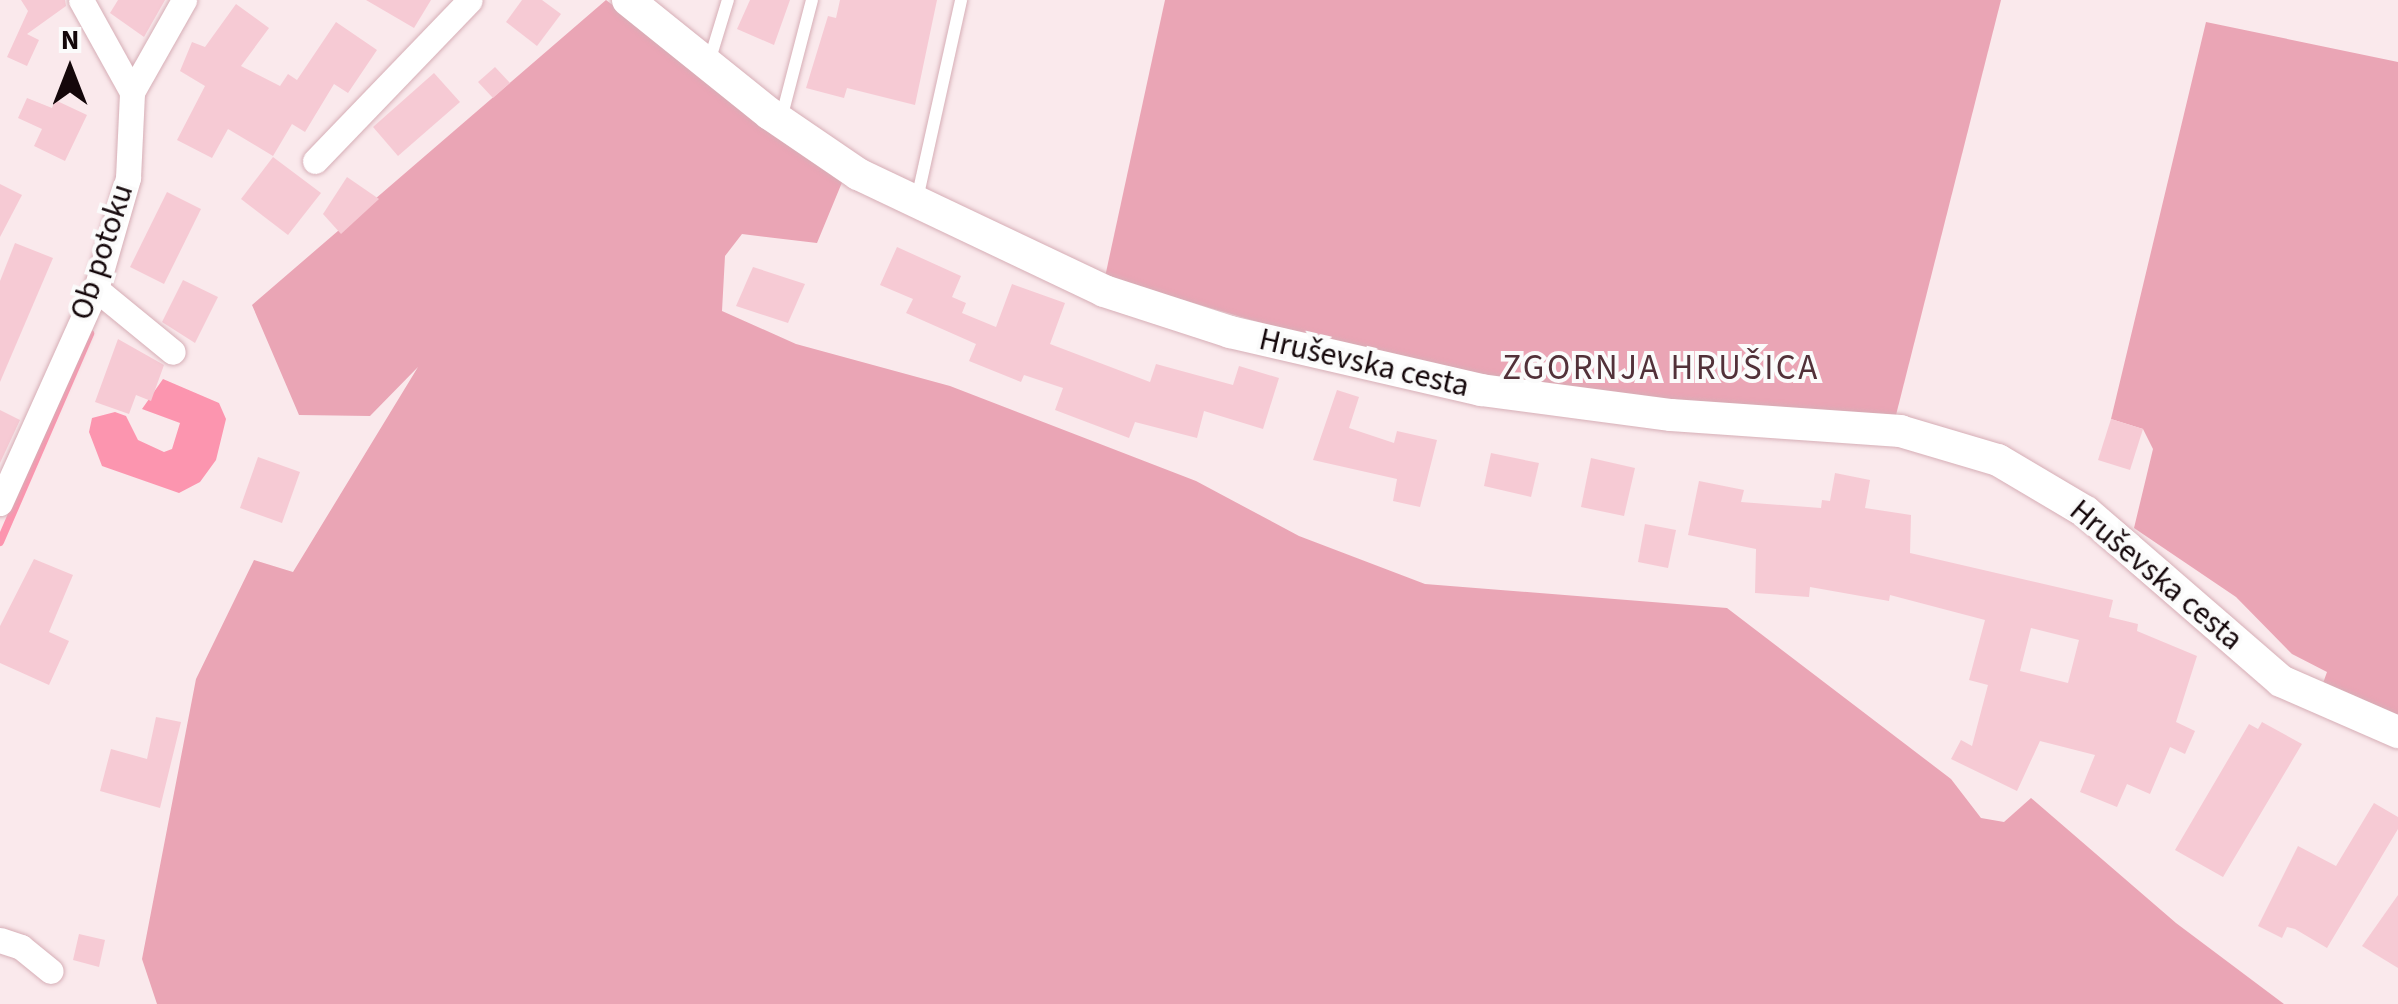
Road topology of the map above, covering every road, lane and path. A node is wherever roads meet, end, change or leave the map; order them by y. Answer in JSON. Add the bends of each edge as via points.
{"nodes":[{"id":1,"x":81,"y":0,"type":"edge"},
{"id":2,"x":184,"y":0,"type":"edge"},
{"id":3,"x":470,"y":0,"type":"edge"},
{"id":4,"x":628,"y":0,"type":"edge"},
{"id":5,"x":728,"y":0,"type":"edge"},
{"id":6,"x":812,"y":0,"type":"edge"},
{"id":7,"x":961,"y":0,"type":"edge"},
{"id":8,"x":709,"y":65,"type":"junction"},
{"id":9,"x":132,"y":92,"type":"junction"},
{"id":10,"x":780,"y":121,"type":"junction"},
{"id":11,"x":316,"y":161,"type":"dead end"},
{"id":12,"x":915,"y":206,"type":"junction"},
{"id":13,"x":96,"y":289,"type":"junction"},
{"id":14,"x":173,"y":352,"type":"dead end"},
{"id":15,"x":0,"y":503,"type":"edge"},
{"id":16,"x":2398,"y":732,"type":"edge"},
{"id":17,"x":0,"y":940,"type":"edge"},
{"id":18,"x":51,"y":971,"type":"dead end"}],
"edges":[{"from":1,"to":9,"type":"street"},
{"from":2,"to":9,"type":"street","name":"Ob potoku"},
{"from":3,"to":11,"type":"street"},
{"from":4,"to":8,"type":"street","name":"Hruševska cesta"},
{"from":5,"to":8,"type":"lane"},
{"from":6,"to":10,"type":"lane"},
{"from":7,"to":12,"type":"lane"},
{"from":8,"to":10,"type":"street","name":"Hruševska cesta"},
{"from":9,"to":13,"type":"street","name":"Ob potoku","via":[[128,178]]},
{"from":10,"to":12,"type":"street","name":"Hruševska cesta"},
{"from":12,"to":16,"type":"street","name":"Hruševska cesta","via":[[1104,291],[1230,332],[1393,373],[1607,408],[1900,431],[1968,449],[2023,472],[2086,512],[2281,681]]},
{"from":13,"to":14,"type":"street"},
{"from":13,"to":15,"type":"street","name":"Ob potoku"},
{"from":17,"to":18,"type":"street"}]}
